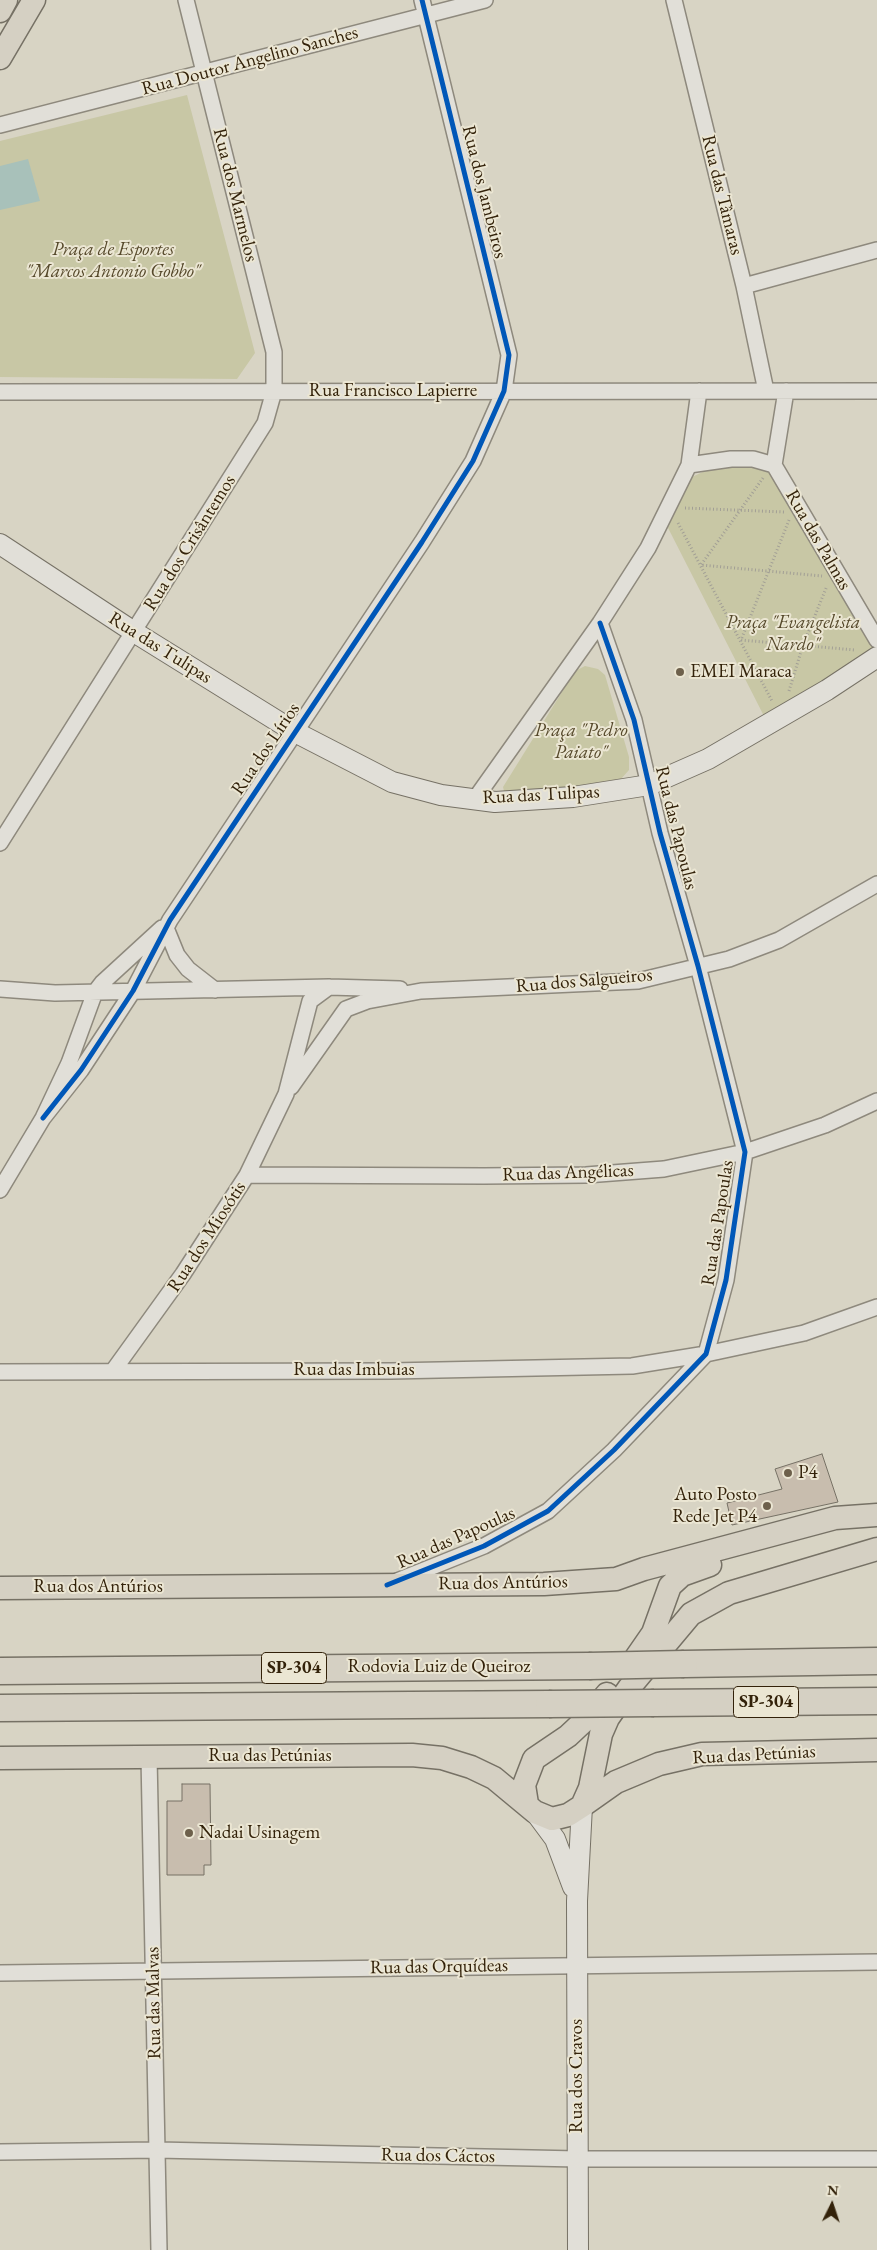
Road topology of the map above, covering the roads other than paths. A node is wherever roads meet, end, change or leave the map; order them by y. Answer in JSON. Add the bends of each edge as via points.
{"nodes":[{"id":1,"x":6,"y":0,"type":"edge"},
{"id":2,"x":34,"y":0,"type":"edge"},
{"id":3,"x":186,"y":0,"type":"edge"},
{"id":4,"x":485,"y":0,"type":"edge"},
{"id":5,"x":674,"y":0,"type":"edge"},
{"id":6,"x":424,"y":7,"type":"edge"},
{"id":7,"x":0,"y":11,"type":"edge"},
{"id":8,"x":0,"y":58,"type":"edge"},
{"id":9,"x":204,"y":73,"type":"junction"},
{"id":10,"x":0,"y":112,"type":"edge"},
{"id":11,"x":15,"y":121,"type":"junction"},
{"id":12,"x":0,"y":125,"type":"edge"},
{"id":13,"x":877,"y":250,"type":"edge"},
{"id":14,"x":744,"y":286,"type":"junction"},
{"id":15,"x":274,"y":391,"type":"junction"},
{"id":16,"x":504,"y":391,"type":"junction"},
{"id":17,"x":699,"y":391,"type":"junction"},
{"id":18,"x":766,"y":391,"type":"junction"},
{"id":19,"x":786,"y":391,"type":"junction"},
{"id":20,"x":877,"y":391,"type":"edge"},
{"id":21,"x":0,"y":392,"type":"edge"},
{"id":22,"x":689,"y":465,"type":"junction"},
{"id":23,"x":774,"y":465,"type":"junction"},
{"id":24,"x":0,"y":544,"type":"edge"},
{"id":25,"x":600,"y":623,"type":"junction"},
{"id":26,"x":134,"y":632,"type":"junction"},
{"id":27,"x":877,"y":640,"type":"edge"},
{"id":28,"x":868,"y":654,"type":"edge"},
{"id":29,"x":295,"y":732,"type":"junction"},
{"id":30,"x":649,"y":785,"type":"junction"},
{"id":31,"x":475,"y":799,"type":"junction"},
{"id":32,"x":0,"y":843,"type":"edge"},
{"id":33,"x":877,"y":884,"type":"edge"},
{"id":34,"x":168,"y":924,"type":"junction"},
{"id":35,"x":698,"y":966,"type":"junction"},
{"id":36,"x":329,"y":987,"type":"junction"},
{"id":37,"x":0,"y":989,"type":"edge"},
{"id":38,"x":215,"y":990,"type":"junction"},
{"id":39,"x":133,"y":991,"type":"junction"},
{"id":40,"x":422,"y":991,"type":"junction"},
{"id":41,"x":95,"y":992,"type":"junction"},
{"id":42,"x":346,"y":1009,"type":"junction"},
{"id":43,"x":286,"y":1094,"type":"junction"},
{"id":44,"x":877,"y":1102,"type":"edge"},
{"id":45,"x":43,"y":1118,"type":"junction"},
{"id":46,"x":745,"y":1152,"type":"junction"},
{"id":47,"x":247,"y":1175,"type":"junction"},
{"id":48,"x":0,"y":1190,"type":"edge"},
{"id":49,"x":877,"y":1307,"type":"edge"},
{"id":50,"x":706,"y":1354,"type":"junction"},
{"id":51,"x":113,"y":1371,"type":"junction"},
{"id":52,"x":0,"y":1372,"type":"edge"},
{"id":53,"x":877,"y":1515,"type":"edge"},
{"id":54,"x":877,"y":1549,"type":"edge"},
{"id":55,"x":671,"y":1562,"type":"junction"},
{"id":56,"x":703,"y":1567,"type":"junction"},
{"id":57,"x":387,"y":1585,"type":"junction"},
{"id":58,"x":0,"y":1588,"type":"edge"},
{"id":59,"x":691,"y":1614,"type":"junction"},
{"id":60,"x":877,"y":1661,"type":"edge"},
{"id":61,"x":0,"y":1671,"type":"edge"},
{"id":62,"x":877,"y":1701,"type":"edge"},
{"id":63,"x":0,"y":1708,"type":"edge"},
{"id":64,"x":877,"y":1750,"type":"edge"},
{"id":65,"x":149,"y":1757,"type":"junction"},
{"id":66,"x":0,"y":1758,"type":"edge"},
{"id":67,"x":582,"y":1806,"type":"junction"},
{"id":68,"x":531,"y":1808,"type":"junction"},
{"id":69,"x":577,"y":1902,"type":"junction"},
{"id":70,"x":877,"y":1962,"type":"edge"},
{"id":71,"x":577,"y":1966,"type":"junction"},
{"id":72,"x":154,"y":1971,"type":"junction"},
{"id":73,"x":0,"y":1973,"type":"edge"},
{"id":74,"x":157,"y":2150,"type":"junction"},
{"id":75,"x":0,"y":2152,"type":"edge"},
{"id":76,"x":578,"y":2159,"type":"junction"},
{"id":77,"x":877,"y":2159,"type":"edge"},
{"id":78,"x":159,"y":2250,"type":"edge"},
{"id":79,"x":578,"y":2250,"type":"edge"}],
"edges":[{"from":1,"to":7,"type":"main road"},
{"from":2,"to":8,"type":"main road"},
{"from":3,"to":9,"type":"street","name":"Rua dos Marmelos"},
{"from":4,"to":6,"type":"street","name":"Rua Doutor Angelino Sanches"},
{"from":5,"to":14,"type":"street","name":"Rua das Tâmaras"},
{"from":6,"to":9,"type":"street","name":"Rua Doutor Angelino Sanches"},
{"from":6,"to":16,"type":"street","name":"Rua dos Jambeiros","via":[[509,355]]},
{"from":9,"to":11,"type":"street","name":"Rua Doutor Angelino Sanches"},
{"from":9,"to":15,"type":"street","name":"Rua dos Marmelos","via":[[274,352]]},
{"from":10,"to":11,"type":"street"},
{"from":11,"to":12,"type":"street","name":"Rua Doutor Angelino Sanches"},
{"from":13,"to":14,"type":"street"},
{"from":14,"to":18,"type":"street","name":"Rua das Tâmaras"},
{"from":15,"to":16,"type":"street","name":"Rua Francisco Lapierre"},
{"from":15,"to":21,"type":"street","name":"Rua Francisco Lapierre"},
{"from":15,"to":26,"type":"street","name":"Rua dos Crisântemos","via":[[265,423]]},
{"from":16,"to":17,"type":"street","name":"Rua Francisco Lapierre"},
{"from":16,"to":29,"type":"street","name":"Rua dos Lírios","via":[[473,461]]},
{"from":17,"to":18,"type":"street","name":"Rua Francisco Lapierre"},
{"from":17,"to":22,"type":"street"},
{"from":18,"to":19,"type":"street","name":"Rua Francisco Lapierre"},
{"from":19,"to":20,"type":"street","name":"Rua Francisco Lapierre"},
{"from":19,"to":23,"type":"street"},
{"from":22,"to":23,"type":"street","via":[[730,459],[753,459]]},
{"from":22,"to":25,"type":"street","via":[[648,548]]},
{"from":23,"to":27,"type":"street","name":"Rua das Palmas"},
{"from":24,"to":26,"type":"main road","name":"Rua das Tulipas"},
{"from":25,"to":30,"type":"street","name":"Rua das Papoulas","via":[[634,720]]},
{"from":25,"to":31,"type":"street"},
{"from":26,"to":29,"type":"main road","name":"Rua das Tulipas"},
{"from":26,"to":32,"type":"street","name":"Rua dos Crisântemos"},
{"from":28,"to":30,"type":"main road","name":"Rua das Tulipas","via":[[780,718],[708,758]]},
{"from":29,"to":31,"type":"main road","name":"Rua das Tulipas","via":[[392,782],[441,795]]},
{"from":29,"to":34,"type":"street","name":"Rua dos Lírios"},
{"from":30,"to":31,"type":"main road","name":"Rua das Tulipas","via":[[573,797],[495,802]]},
{"from":30,"to":35,"type":"street","name":"Rua das Papoulas"},
{"from":33,"to":35,"type":"street","name":"Rua dos Salgueiros","via":[[779,940],[729,959]]},
{"from":34,"to":38,"type":"street","via":[[177,955],[188,969]]},
{"from":34,"to":39,"type":"street","name":"Rua dos Lírios"},
{"from":34,"to":41,"type":"street","name":"Rua dos Lírios","via":[[102,982]]},
{"from":35,"to":40,"type":"street","name":"Rua dos Salgueiros","via":[[638,981]]},
{"from":35,"to":46,"type":"street","name":"Rua das Papoulas"},
{"from":36,"to":38,"type":"street","name":"Rua dos Salgueiros"},
{"from":36,"to":40,"type":"street","name":"Rua dos Salgueiros"},
{"from":36,"to":42,"type":"street"},
{"from":36,"to":43,"type":"street","name":"Rua dos Miosótis","via":[[310,1001]]},
{"from":37,"to":41,"type":"street","name":"Rua dos Salgueiros"},
{"from":38,"to":39,"type":"street","name":"Rua dos Salgueiros"},
{"from":39,"to":41,"type":"street","name":"Rua dos Salgueiros"},
{"from":39,"to":45,"type":"street","name":"Rua dos Lírios","via":[[81,1070]]},
{"from":40,"to":42,"type":"street","name":"Rua dos Salgueiros","via":[[375,999]]},
{"from":41,"to":45,"type":"street","name":"Rua dos Lírios","via":[[69,1063]]},
{"from":42,"to":43,"type":"street","name":"Rua dos Miosótis"},
{"from":43,"to":47,"type":"street","name":"Rua dos Miosótis"},
{"from":44,"to":46,"type":"street","name":"Rua das Angélicas","via":[[825,1125]]},
{"from":45,"to":48,"type":"street","name":"Rua dos Lírios"},
{"from":46,"to":47,"type":"street","name":"Rua das Angélicas","via":[[664,1169],[586,1175]]},
{"from":46,"to":50,"type":"street","name":"Rua das Papoulas","via":[[726,1280]]},
{"from":47,"to":51,"type":"street","name":"Rua dos Miosótis","via":[[183,1274]]},
{"from":49,"to":50,"type":"street","name":"Rua das Imbuias","via":[[804,1332]]},
{"from":50,"to":51,"type":"street","name":"Rua das Imbuias","via":[[632,1366],[392,1371]]},
{"from":50,"to":57,"type":"street","name":"Rua das Papoulas","via":[[614,1450],[548,1511],[484,1546]]},
{"from":51,"to":52,"type":"street","name":"Rua das Imbuias"},
{"from":53,"to":55,"type":"main road","name":"Rua dos Antúrios","via":[[835,1518]]},
{"from":53,"to":56,"type":"main road"},
{"from":54,"to":59,"type":"main road","via":[[729,1592]]},
{"from":55,"to":56,"type":"main road"},
{"from":55,"to":57,"type":"main road","name":"Rua dos Antúrios","via":[[607,1580],[544,1584]]},
{"from":56,"to":59,"type":"main road","via":[[711,1578],[711,1587],[708,1596]]},
{"from":56,"to":68,"type":"main road","via":[[675,1580],[665,1594],[658,1620],[643,1650],[584,1721],[534,1759],[524,1784]]},
{"from":57,"to":58,"type":"main road","name":"Rua dos Antúrios"},
{"from":59,"to":67,"type":"main road","via":[[608,1718],[590,1788]]},
{"from":60,"to":61,"type":"highway","name":"Rodovia Luiz de Queiroz","number":"SP-304","bridge":true},
{"from":62,"to":63,"type":"highway","name":"Rodovia Luiz de Queiroz","number":"SP-304","bridge":true},
{"from":64,"to":67,"type":"main road","name":"Rua das Petúnias","via":[[702,1754],[659,1764],[616,1782]]},
{"from":65,"to":66,"type":"main road","name":"Rua das Petúnias"},
{"from":65,"to":68,"type":"main road","name":"Rua das Petúnias","via":[[412,1755],[442,1758],[494,1778]]},
{"from":65,"to":72,"type":"street","name":"Rua das Malvas"},
{"from":67,"to":68,"type":"main road","name":"Rua das Petúnias","via":[[568,1815],[552,1819]]},
{"from":67,"to":69,"type":"main road","name":"Rua dos Cravos"},
{"from":68,"to":69,"type":"main road","name":"Rua dos Cravos","via":[[556,1838]]},
{"from":69,"to":71,"type":"main road","name":"Rua dos Cravos"},
{"from":70,"to":71,"type":"street","name":"Rua das Orquídeas"},
{"from":71,"to":72,"type":"street","name":"Rua das Orquídeas"},
{"from":71,"to":76,"type":"main road","name":"Rua dos Cravos"},
{"from":72,"to":73,"type":"street","name":"Rua das Orquídeas"},
{"from":72,"to":74,"type":"street","name":"Rua das Malvas"},
{"from":74,"to":75,"type":"street","name":"Rua dos Cáctos"},
{"from":74,"to":76,"type":"street","name":"Rua dos Cáctos"},
{"from":74,"to":78,"type":"street","name":"Rua das Malvas"},
{"from":76,"to":77,"type":"street","name":"Rua dos Cáctos"},
{"from":76,"to":79,"type":"main road","name":"Rua dos Cravos"}]}
